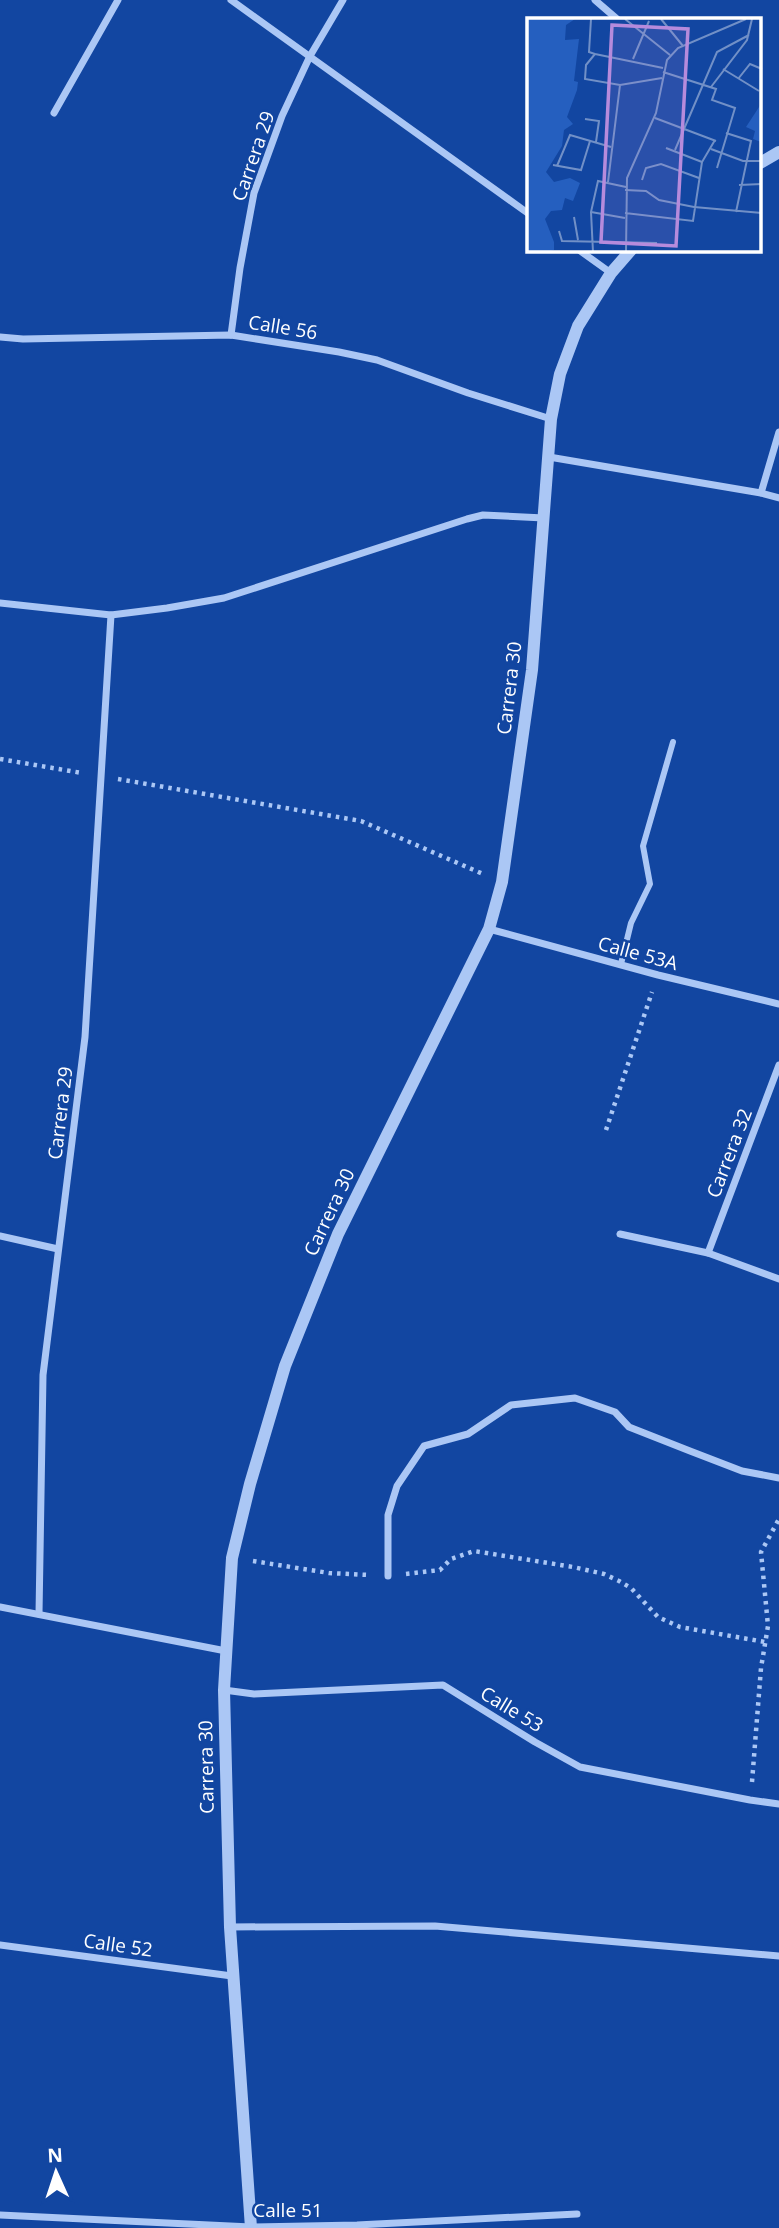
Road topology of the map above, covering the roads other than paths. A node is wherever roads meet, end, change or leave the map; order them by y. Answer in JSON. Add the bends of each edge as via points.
{"nodes":[{"id":1,"x":118,"y":0,"type":"edge"},
{"id":2,"x":232,"y":0,"type":"edge"},
{"id":3,"x":343,"y":0,"type":"edge"},
{"id":4,"x":595,"y":0,"type":"edge"},
{"id":5,"x":616,"y":18,"type":"edge"},
{"id":6,"x":310,"y":57,"type":"junction"},
{"id":7,"x":54,"y":113,"type":"dead end"},
{"id":8,"x":779,"y":152,"type":"edge"},
{"id":9,"x":762,"y":162,"type":"edge"},
{"id":10,"x":527,"y":213,"type":"edge"},
{"id":11,"x":582,"y":252,"type":"edge"},
{"id":12,"x":629,"y":252,"type":"edge"},
{"id":13,"x":611,"y":273,"type":"junction"},
{"id":14,"x":231,"y":335,"type":"junction"},
{"id":15,"x":0,"y":337,"type":"edge"},
{"id":16,"x":551,"y":419,"type":"junction"},
{"id":17,"x":779,"y":432,"type":"edge"},
{"id":18,"x":549,"y":457,"type":"junction"},
{"id":19,"x":761,"y":493,"type":"junction"},
{"id":20,"x":779,"y":498,"type":"edge"},
{"id":21,"x":544,"y":519,"type":"junction"},
{"id":22,"x":0,"y":603,"type":"edge"},
{"id":23,"x":111,"y":615,"type":"junction"},
{"id":24,"x":673,"y":742,"type":"dead end"},
{"id":25,"x":489,"y":929,"type":"junction"},
{"id":26,"x":621,"y":964,"type":"junction"},
{"id":27,"x":779,"y":1004,"type":"edge"},
{"id":28,"x":779,"y":1065,"type":"edge"},
{"id":29,"x":620,"y":1234,"type":"dead end"},
{"id":30,"x":0,"y":1236,"type":"edge"},
{"id":31,"x":58,"y":1249,"type":"junction"},
{"id":32,"x":708,"y":1253,"type":"junction"},
{"id":33,"x":779,"y":1279,"type":"edge"},
{"id":34,"x":779,"y":1478,"type":"edge"},
{"id":35,"x":388,"y":1576,"type":"road end"},
{"id":36,"x":0,"y":1607,"type":"edge"},
{"id":37,"x":39,"y":1614,"type":"junction"},
{"id":38,"x":226,"y":1651,"type":"junction"},
{"id":39,"x":224,"y":1690,"type":"junction"},
{"id":40,"x":779,"y":1804,"type":"edge"},
{"id":41,"x":230,"y":1927,"type":"junction"},
{"id":42,"x":0,"y":1945,"type":"edge"},
{"id":43,"x":779,"y":1956,"type":"edge"},
{"id":44,"x":232,"y":1976,"type":"junction"},
{"id":45,"x":577,"y":2214,"type":"dead end"},
{"id":46,"x":0,"y":2215,"type":"edge"},
{"id":47,"x":251,"y":2227,"type":"edge"}],
"edges":[{"from":1,"to":7,"type":"street"},
{"from":2,"to":6,"type":"street"},
{"from":3,"to":6,"type":"street","name":"Carrera 29"},
{"from":4,"to":5,"type":"street"},
{"from":6,"to":10,"type":"street"},
{"from":6,"to":14,"type":"street","name":"Carrera 29","via":[[254,193]]},
{"from":8,"to":9,"type":"street"},
{"from":11,"to":13,"type":"street"},
{"from":12,"to":13,"type":"street","name":"Carrera 30"},
{"from":13,"to":16,"type":"street","name":"Carrera 30","via":[[578,326],[560,374]]},
{"from":14,"to":15,"type":"street","name":"Calle 56"},
{"from":14,"to":16,"type":"street","name":"Calle 56","via":[[377,360]]},
{"from":16,"to":18,"type":"street","name":"Carrera 30"},
{"from":17,"to":19,"type":"street"},
{"from":18,"to":19,"type":"street"},
{"from":18,"to":21,"type":"street","name":"Carrera 30"},
{"from":19,"to":20,"type":"street"},
{"from":21,"to":23,"type":"street","via":[[483,515],[224,598]]},
{"from":21,"to":25,"type":"street","name":"Carrera 30","via":[[532,670],[502,882]]},
{"from":22,"to":23,"type":"street"},
{"from":23,"to":31,"type":"street","name":"Carrera 29","via":[[85,1037]]},
{"from":24,"to":26,"type":"street","via":[[643,846],[650,884],[631,923]]},
{"from":25,"to":26,"type":"street","name":"Calle 53A"},
{"from":25,"to":38,"type":"street","name":"Carrera 30","via":[[338,1234],[285,1367],[232,1558]]},
{"from":26,"to":27,"type":"street","name":"Calle 53A"},
{"from":28,"to":32,"type":"street","name":"Carrera 32"},
{"from":29,"to":32,"type":"street"},
{"from":30,"to":31,"type":"street"},
{"from":31,"to":37,"type":"street","name":"Carrera 29","via":[[43,1375]]},
{"from":32,"to":33,"type":"street"},
{"from":34,"to":35,"type":"street","via":[[742,1471],[690,1451],[629,1427],[615,1412],[575,1398],[511,1405],[468,1434],[424,1446],[397,1486],[388,1515]]},
{"from":36,"to":37,"type":"street"},
{"from":37,"to":38,"type":"street"},
{"from":38,"to":39,"type":"street","name":"Carrera 30"},
{"from":39,"to":40,"type":"street","name":"Calle 53","via":[[254,1693],[443,1685],[580,1767]]},
{"from":39,"to":41,"type":"street","name":"Carrera 30"},
{"from":41,"to":43,"type":"street","via":[[435,1926]]},
{"from":41,"to":44,"type":"street","name":"Carrera 30"},
{"from":42,"to":44,"type":"street","name":"Calle 52"},
{"from":44,"to":47,"type":"street","name":"Carrera 30"},
{"from":45,"to":47,"type":"street","name":"Calle 51"},
{"from":46,"to":47,"type":"street","name":"Calle 51"}]}
